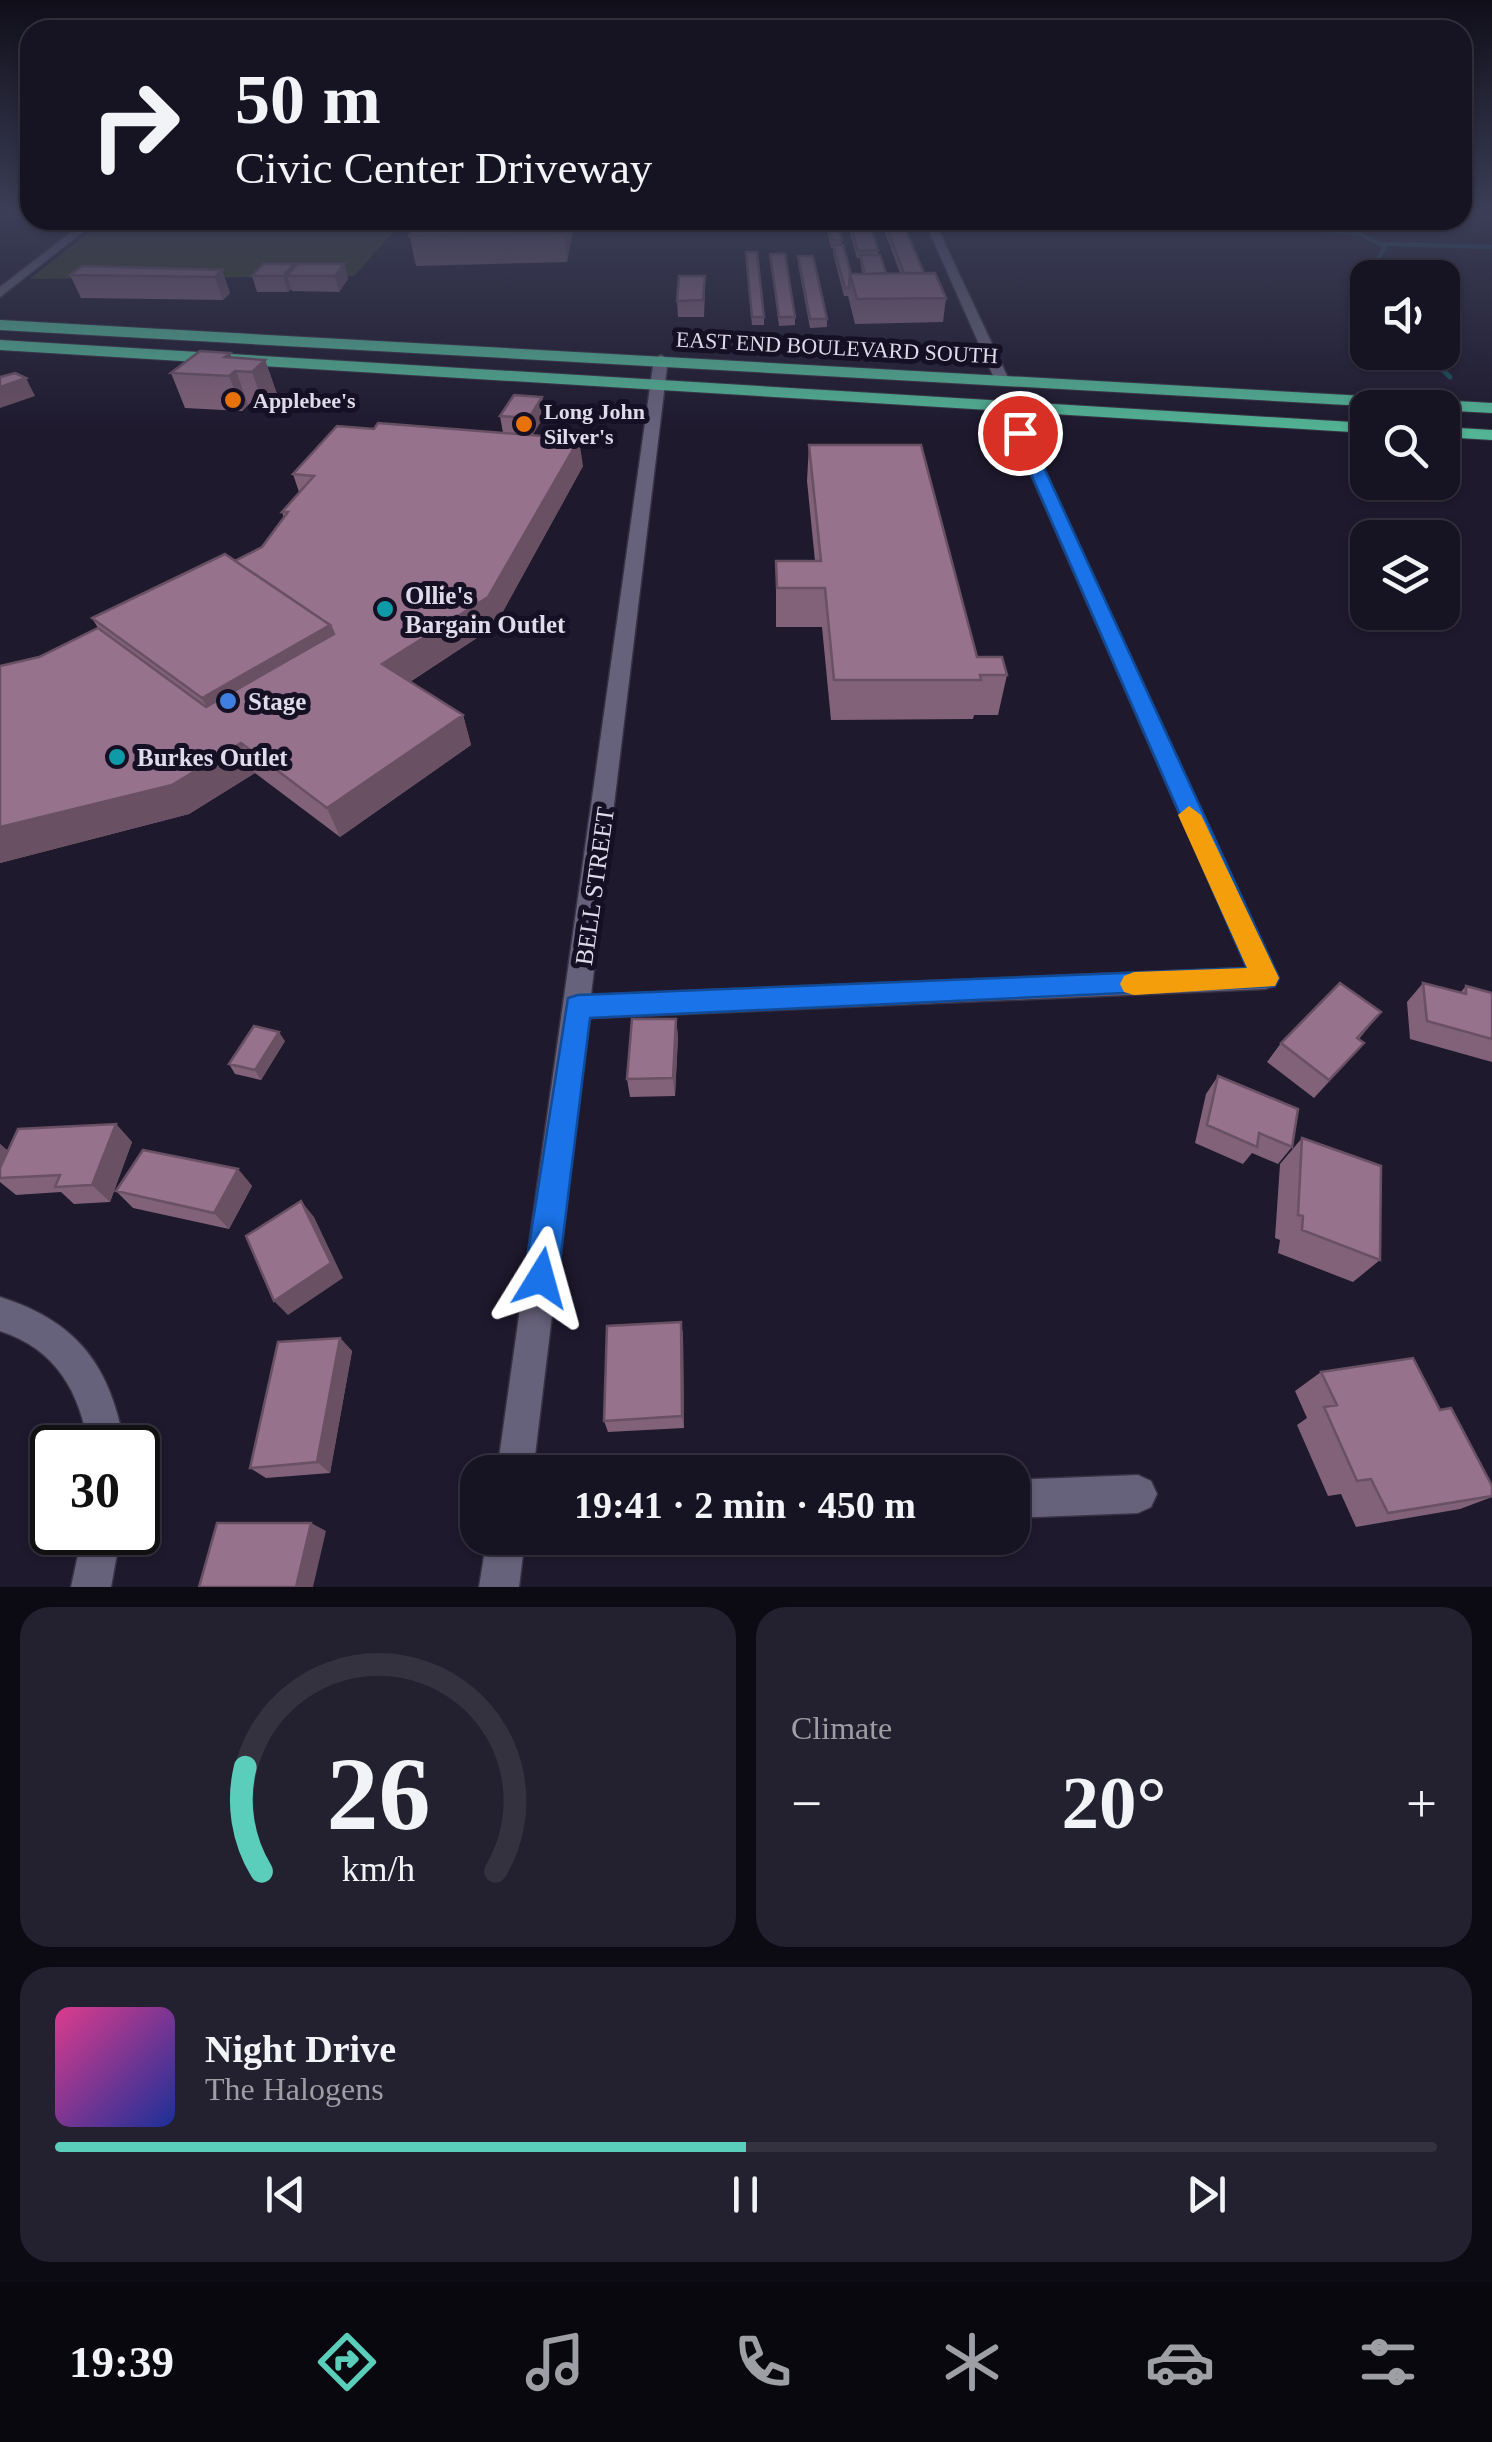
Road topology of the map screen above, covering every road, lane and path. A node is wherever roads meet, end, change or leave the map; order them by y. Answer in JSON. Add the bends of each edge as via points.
{"nodes":[{"id":1,"x":959,"y":285,"type":"edge"},
{"id":2,"x":0,"y":325,"type":"edge"},
{"id":3,"x":0,"y":348,"type":"edge"},
{"id":4,"x":661,"y":359,"type":"junction"},
{"id":5,"x":1002,"y":380,"type":"junction"},
{"id":6,"x":657,"y":386,"type":"junction"},
{"id":7,"x":1302,"y":398,"type":"junction"},
{"id":8,"x":1008,"y":406,"type":"junction"},
{"id":9,"x":1492,"y":408,"type":"edge"},
{"id":10,"x":1315,"y":425,"type":"junction"},
{"id":11,"x":1350,"y":427,"type":"edge"},
{"id":12,"x":1460,"y":433,"type":"edge"},
{"id":13,"x":1492,"y":435,"type":"edge"},
{"id":14,"x":578,"y":1007,"type":"junction"},
{"id":15,"x":0,"y":1314,"type":"edge"},
{"id":16,"x":104,"y":1425,"type":"edge"},
{"id":17,"x":517,"y":1455,"type":"edge"},
{"id":18,"x":1138,"y":1494,"type":"dead end"},
{"id":19,"x":1030,"y":1497,"type":"edge"},
{"id":20,"x":97,"y":1555,"type":"edge"},
{"id":21,"x":504,"y":1555,"type":"edge"},
{"id":22,"x":90,"y":1587,"type":"edge"},
{"id":23,"x":499,"y":1587,"type":"edge"}],
"edges":[{"from":1,"to":5,"type":"street"},
{"from":2,"to":4,"type":"highway","name":"EAST END BOULEVARD SOUTH"},
{"from":3,"to":6,"type":"highway","name":"EAST END BOULEVARD SOUTH"},
{"from":4,"to":5,"type":"highway","name":"EAST END BOULEVARD SOUTH"},
{"from":4,"to":6,"type":"street","name":"BELL STREET"},
{"from":5,"to":7,"type":"highway","name":"EAST END BOULEVARD SOUTH"},
{"from":6,"to":8,"type":"highway","name":"EAST END BOULEVARD SOUTH"},
{"from":6,"to":14,"type":"street","name":"BELL STREET"},
{"from":7,"to":9,"type":"highway","name":"EAST END BOULEVARD SOUTH"},
{"from":7,"to":10,"type":"highway"},
{"from":8,"to":10,"type":"highway","name":"EAST END BOULEVARD SOUTH"},
{"from":8,"to":14,"type":"street","via":[[1265,978]]},
{"from":10,"to":11,"type":"highway","name":"EAST END BOULEVARD SOUTH"},
{"from":12,"to":13,"type":"highway"},
{"from":14,"to":17,"type":"street","name":"BELL STREET"},
{"from":15,"to":16,"type":"street","via":[[49,1333],[68,1350],[93,1389]]},
{"from":18,"to":19,"type":"street"},
{"from":20,"to":22,"type":"street"},
{"from":21,"to":23,"type":"street"}]}
